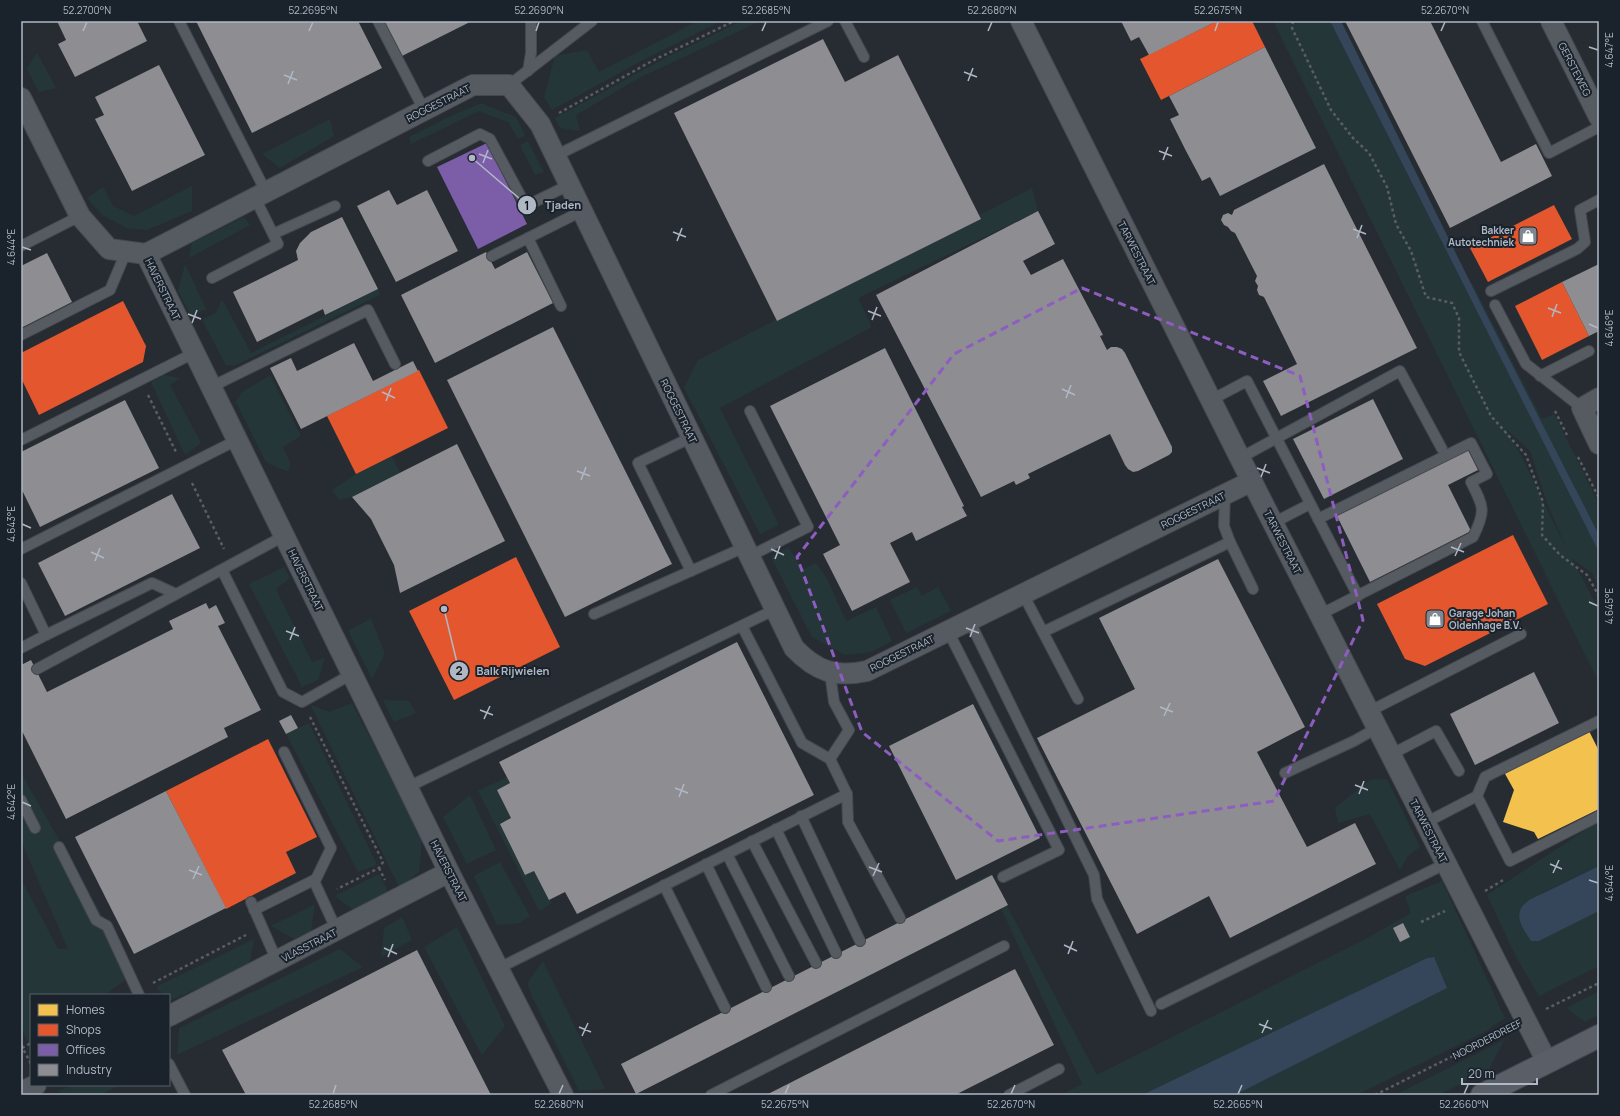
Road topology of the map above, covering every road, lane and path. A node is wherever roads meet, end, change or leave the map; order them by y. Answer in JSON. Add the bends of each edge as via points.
{"nodes":[{"id":1,"x":179,"y":21,"type":"edge"},
{"id":2,"x":378,"y":21,"type":"edge"},
{"id":3,"x":531,"y":21,"type":"edge"},
{"id":4,"x":592,"y":21,"type":"edge"},
{"id":5,"x":734,"y":21,"type":"edge"},
{"id":6,"x":828,"y":21,"type":"edge"},
{"id":7,"x":845,"y":21,"type":"edge"},
{"id":8,"x":1021,"y":21,"type":"edge"},
{"id":9,"x":1293,"y":21,"type":"edge"},
{"id":10,"x":1482,"y":21,"type":"edge"},
{"id":11,"x":1551,"y":21,"type":"edge"},
{"id":12,"x":864,"y":57,"type":"dead end"},
{"id":13,"x":528,"y":71,"type":"junction"},
{"id":14,"x":509,"y":85,"type":"junction"},
{"id":15,"x":21,"y":98,"type":"edge"},
{"id":16,"x":424,"y":110,"type":"junction"},
{"id":17,"x":1599,"y":117,"type":"edge"},
{"id":18,"x":540,"y":124,"type":"junction"},
{"id":19,"x":1599,"y":127,"type":"edge"},
{"id":20,"x":555,"y":156,"type":"junction"},
{"id":21,"x":428,"y":161,"type":"dead end"},
{"id":22,"x":569,"y":186,"type":"junction"},
{"id":23,"x":261,"y":195,"type":"junction"},
{"id":24,"x":1599,"y":200,"type":"edge"},
{"id":25,"x":334,"y":206,"type":"dead end"},
{"id":26,"x":582,"y":211,"type":"junction"},
{"id":27,"x":80,"y":216,"type":"junction"},
{"id":28,"x":273,"y":234,"type":"junction"},
{"id":29,"x":528,"y":238,"type":"junction"},
{"id":30,"x":21,"y":246,"type":"edge"},
{"id":31,"x":126,"y":252,"type":"junction"},
{"id":32,"x":146,"y":254,"type":"junction"},
{"id":33,"x":492,"y":256,"type":"dead end"},
{"id":34,"x":212,"y":278,"type":"dead end"},
{"id":35,"x":1491,"y":291,"type":"dead end"},
{"id":36,"x":1495,"y":305,"type":"dead end"},
{"id":37,"x":561,"y":306,"type":"dead end"},
{"id":38,"x":21,"y":335,"type":"edge"},
{"id":39,"x":1589,"y":351,"type":"dead end"},
{"id":40,"x":194,"y":353,"type":"junction"},
{"id":41,"x":395,"y":364,"type":"dead end"},
{"id":42,"x":1540,"y":376,"type":"junction"},
{"id":43,"x":141,"y":381,"type":"junction"},
{"id":44,"x":211,"y":387,"type":"junction"},
{"id":45,"x":1210,"y":400,"type":"junction"},
{"id":46,"x":1590,"y":403,"type":"edge"},
{"id":47,"x":750,"y":411,"type":"dead end"},
{"id":48,"x":692,"y":437,"type":"junction"},
{"id":49,"x":1276,"y":438,"type":"junction"},
{"id":50,"x":21,"y":440,"type":"edge"},
{"id":51,"x":237,"y":440,"type":"junction"},
{"id":52,"x":1599,"y":444,"type":"edge"},
{"id":53,"x":1442,"y":449,"type":"dead end"},
{"id":54,"x":1240,"y":458,"type":"junction"},
{"id":55,"x":183,"y":466,"type":"junction"},
{"id":56,"x":1252,"y":481,"type":"junction"},
{"id":57,"x":1225,"y":494,"type":"junction"},
{"id":58,"x":1310,"y":504,"type":"junction"},
{"id":59,"x":1318,"y":519,"type":"junction"},
{"id":60,"x":1273,"y":523,"type":"junction"},
{"id":61,"x":284,"y":536,"type":"junction"},
{"id":62,"x":1230,"y":542,"type":"junction"},
{"id":63,"x":21,"y":549,"type":"edge"},
{"id":64,"x":748,"y":552,"type":"junction"},
{"id":65,"x":232,"y":564,"type":"junction"},
{"id":66,"x":222,"y":570,"type":"junction"},
{"id":67,"x":692,"y":571,"type":"junction"},
{"id":68,"x":21,"y":583,"type":"edge"},
{"id":69,"x":1253,"y":589,"type":"dead end"},
{"id":70,"x":176,"y":594,"type":"junction"},
{"id":71,"x":1023,"y":594,"type":"junction"},
{"id":72,"x":1358,"y":596,"type":"junction"},
{"id":73,"x":1599,"y":596,"type":"edge"},
{"id":74,"x":776,"y":609,"type":"junction"},
{"id":75,"x":594,"y":614,"type":"dead end"},
{"id":76,"x":1320,"y":615,"type":"junction"},
{"id":77,"x":969,"y":620,"type":"junction"},
{"id":78,"x":742,"y":626,"type":"junction"},
{"id":79,"x":948,"y":631,"type":"junction"},
{"id":80,"x":1043,"y":632,"type":"junction"},
{"id":81,"x":1521,"y":634,"type":"dead end"},
{"id":82,"x":46,"y":635,"type":"junction"},
{"id":83,"x":21,"y":648,"type":"edge"},
{"id":84,"x":37,"y":669,"type":"dead end"},
{"id":85,"x":830,"y":673,"type":"junction"},
{"id":86,"x":352,"y":674,"type":"junction"},
{"id":87,"x":1078,"y":700,"type":"dead end"},
{"id":88,"x":302,"y":702,"type":"junction"},
{"id":89,"x":1372,"y":720,"type":"junction"},
{"id":90,"x":1599,"y":721,"type":"edge"},
{"id":91,"x":284,"y":752,"type":"dead end"},
{"id":92,"x":1390,"y":755,"type":"junction"},
{"id":93,"x":830,"y":759,"type":"junction"},
{"id":94,"x":1459,"y":771,"type":"dead end"},
{"id":95,"x":1285,"y":773,"type":"dead end"},
{"id":96,"x":408,"y":787,"type":"junction"},
{"id":97,"x":847,"y":794,"type":"junction"},
{"id":98,"x":1477,"y":796,"type":"junction"},
{"id":99,"x":21,"y":800,"type":"edge"},
{"id":100,"x":801,"y":816,"type":"junction"},
{"id":101,"x":1599,"y":816,"type":"edge"},
{"id":102,"x":1425,"y":823,"type":"junction"},
{"id":103,"x":35,"y":828,"type":"dead end"},
{"id":104,"x":776,"y":830,"type":"junction"},
{"id":105,"x":752,"y":841,"type":"junction"},
{"id":106,"x":59,"y":847,"type":"dead end"},
{"id":107,"x":728,"y":854,"type":"junction"},
{"id":108,"x":706,"y":864,"type":"junction"},
{"id":109,"x":1445,"y":864,"type":"junction"},
{"id":110,"x":450,"y":872,"type":"junction"},
{"id":111,"x":1003,"y":877,"type":"dead end"},
{"id":112,"x":314,"y":880,"type":"junction"},
{"id":113,"x":664,"y":885,"type":"junction"},
{"id":114,"x":321,"y":897,"type":"junction"},
{"id":115,"x":900,"y":918,"type":"dead end"},
{"id":116,"x":262,"y":927,"type":"junction"},
{"id":117,"x":337,"y":931,"type":"junction"},
{"id":118,"x":860,"y":941,"type":"dead end"},
{"id":119,"x":1004,"y":946,"type":"dead end"},
{"id":120,"x":836,"y":952,"type":"dead end"},
{"id":121,"x":277,"y":961,"type":"junction"},
{"id":122,"x":816,"y":963,"type":"dead end"},
{"id":123,"x":499,"y":968,"type":"junction"},
{"id":124,"x":789,"y":976,"type":"dead end"},
{"id":125,"x":1599,"y":983,"type":"edge"},
{"id":126,"x":766,"y":988,"type":"dead end"},
{"id":127,"x":138,"y":993,"type":"edge"},
{"id":128,"x":1161,"y":1004,"type":"dead end"},
{"id":129,"x":725,"y":1008,"type":"dead end"},
{"id":130,"x":1151,"y":1010,"type":"dead end"},
{"id":131,"x":170,"y":1015,"type":"edge"},
{"id":132,"x":1524,"y":1020,"type":"junction"},
{"id":133,"x":1599,"y":1036,"type":"edge"},
{"id":134,"x":22,"y":1046,"type":"edge"},
{"id":135,"x":30,"y":1062,"type":"edge"},
{"id":136,"x":1547,"y":1062,"type":"junction"},
{"id":137,"x":170,"y":1066,"type":"edge"},
{"id":138,"x":1060,"y":1069,"type":"dead end"},
{"id":139,"x":34,"y":1086,"type":"edge"},
{"id":140,"x":21,"y":1092,"type":"edge"},
{"id":141,"x":185,"y":1095,"type":"edge"},
{"id":142,"x":563,"y":1095,"type":"edge"},
{"id":143,"x":711,"y":1095,"type":"edge"},
{"id":144,"x":1009,"y":1095,"type":"edge"},
{"id":145,"x":1376,"y":1095,"type":"edge"},
{"id":146,"x":1482,"y":1095,"type":"edge"}],
"edges":[{"from":1,"to":23,"type":"lane"},
{"from":2,"to":16,"type":"lane"},
{"from":3,"to":13,"type":"lane"},
{"from":4,"to":13,"type":"lane"},
{"from":5,"to":18,"type":"path","via":[[652,61]]},
{"from":6,"to":20,"type":"lane"},
{"from":7,"to":12,"type":"lane"},
{"from":8,"to":45,"type":"street","name":"TARWESTRAAT"},
{"from":9,"to":73,"type":"path","via":[[1292,28],[1331,110],[1353,138],[1369,153],[1387,187],[1396,224],[1411,251],[1426,297],[1452,303],[1459,318],[1460,352],[1491,416],[1526,455],[1543,502],[1542,535],[1560,555],[1587,575]]},
{"from":10,"to":19,"type":"lane","via":[[1549,153]]},
{"from":11,"to":17,"type":"street","name":"GERSTEWEG"},
{"from":13,"to":14,"type":"lane"},
{"from":14,"to":16,"type":"street","name":"ROGGESTRAAT","via":[[473,85]]},
{"from":14,"to":18,"type":"street","name":"ROGGESTRAAT"},
{"from":15,"to":27,"type":"street","name":"HAVERSTRAAT"},
{"from":16,"to":23,"type":"street","name":"ROGGESTRAAT"},
{"from":18,"to":20,"type":"street","name":"ROGGESTRAAT"},
{"from":20,"to":22,"type":"street","name":"ROGGESTRAAT"},
{"from":21,"to":22,"type":"lane","via":[[480,134],[490,139],[526,206]]},
{"from":22,"to":26,"type":"street","name":"ROGGESTRAAT"},
{"from":23,"to":28,"type":"lane"},
{"from":23,"to":32,"type":"street","name":"ROGGESTRAAT"},
{"from":24,"to":35,"type":"lane","via":[[1580,210],[1585,242],[1577,250]]},
{"from":25,"to":28,"type":"lane"},
{"from":26,"to":29,"type":"lane"},
{"from":26,"to":48,"type":"street","name":"ROGGESTRAAT"},
{"from":27,"to":30,"type":"lane"},
{"from":27,"to":31,"type":"street","name":"HAVERSTRAAT","via":[[109,249]]},
{"from":28,"to":34,"type":"lane","via":[[278,244]]},
{"from":29,"to":33,"type":"lane"},
{"from":29,"to":37,"type":"lane"},
{"from":31,"to":32,"type":"street","name":"HAVERSTRAAT"},
{"from":31,"to":38,"type":"lane","via":[[110,290]]},
{"from":32,"to":40,"type":"street","name":"HAVERSTRAAT"},
{"from":36,"to":42,"type":"lane","via":[[1526,364]]},
{"from":39,"to":42,"type":"lane"},
{"from":40,"to":43,"type":"lane"},
{"from":40,"to":44,"type":"street","name":"HAVERSTRAAT"},
{"from":41,"to":44,"type":"lane","via":[[368,310]]},
{"from":42,"to":46,"type":"lane"},
{"from":43,"to":50,"type":"lane"},
{"from":43,"to":55,"type":"path"},
{"from":44,"to":51,"type":"street","name":"HAVERSTRAAT"},
{"from":45,"to":49,"type":"lane","via":[[1247,381]]},
{"from":45,"to":54,"type":"street","name":"TARWESTRAAT"},
{"from":46,"to":52,"type":"street"},
{"from":47,"to":64,"type":"lane","via":[[808,526]]},
{"from":48,"to":64,"type":"street","name":"ROGGESTRAAT"},
{"from":48,"to":67,"type":"lane","via":[[638,463]]},
{"from":49,"to":53,"type":"lane","via":[[1400,371]]},
{"from":49,"to":54,"type":"lane"},
{"from":49,"to":58,"type":"lane"},
{"from":51,"to":55,"type":"lane"},
{"from":51,"to":61,"type":"street","name":"HAVERSTRAAT"},
{"from":54,"to":56,"type":"street","name":"TARWESTRAAT"},
{"from":55,"to":63,"type":"lane"},
{"from":55,"to":65,"type":"path"},
{"from":56,"to":57,"type":"street","name":"ROGGESTRAAT"},
{"from":56,"to":60,"type":"street","name":"TARWESTRAAT"},
{"from":57,"to":62,"type":"lane","via":[[1224,526]]},
{"from":57,"to":71,"type":"street","name":"ROGGESTRAAT"},
{"from":58,"to":59,"type":"lane"},
{"from":58,"to":60,"type":"lane"},
{"from":59,"to":72,"type":"lane"},
{"from":59,"to":72,"type":"lane","via":[[1471,443],[1487,474],[1471,482],[1482,504],[1481,521],[1473,537]]},
{"from":60,"to":76,"type":"street","name":"TARWESTRAAT"},
{"from":61,"to":65,"type":"lane"},
{"from":61,"to":86,"type":"street","name":"HAVERSTRAAT"},
{"from":62,"to":69,"type":"lane"},
{"from":62,"to":80,"type":"lane"},
{"from":64,"to":67,"type":"lane"},
{"from":64,"to":74,"type":"street","name":"ROGGESTRAAT"},
{"from":65,"to":66,"type":"lane"},
{"from":66,"to":70,"type":"lane"},
{"from":66,"to":88,"type":"lane","via":[[283,692]]},
{"from":67,"to":75,"type":"lane"},
{"from":68,"to":82,"type":"lane"},
{"from":70,"to":82,"type":"lane","via":[[152,583]]},
{"from":70,"to":84,"type":"lane"},
{"from":71,"to":77,"type":"street","name":"ROGGESTRAAT"},
{"from":71,"to":80,"type":"lane"},
{"from":72,"to":76,"type":"lane"},
{"from":74,"to":78,"type":"lane"},
{"from":74,"to":85,"type":"street","name":"ROGGESTRAAT","via":[[794,648],[804,659]]},
{"from":76,"to":89,"type":"street","name":"TARWESTRAAT"},
{"from":77,"to":79,"type":"street","name":"ROGGESTRAAT"},
{"from":77,"to":130,"type":"lane","via":[[1094,875],[1097,899]]},
{"from":78,"to":93,"type":"lane","via":[[802,743]]},
{"from":78,"to":96,"type":"lane"},
{"from":79,"to":85,"type":"street","name":"ROGGESTRAAT","via":[[866,671],[854,674]]},
{"from":79,"to":111,"type":"lane","via":[[1059,850]]},
{"from":80,"to":87,"type":"lane"},
{"from":81,"to":89,"type":"lane"},
{"from":82,"to":83,"type":"lane"},
{"from":85,"to":93,"type":"lane","via":[[834,702],[849,730]]},
{"from":86,"to":88,"type":"lane"},
{"from":86,"to":96,"type":"street","name":"HAVERSTRAAT"},
{"from":88,"to":114,"type":"path","via":[[383,862],[379,868]]},
{"from":89,"to":92,"type":"street","name":"TARWESTRAAT"},
{"from":89,"to":95,"type":"lane","via":[[1354,741]]},
{"from":90,"to":98,"type":"lane","via":[[1485,777]]},
{"from":91,"to":112,"type":"lane","via":[[331,848]]},
{"from":92,"to":94,"type":"lane","via":[[1436,731]]},
{"from":92,"to":102,"type":"street","name":"TARWESTRAAT"},
{"from":93,"to":97,"type":"lane"},
{"from":96,"to":110,"type":"street","name":"HAVERSTRAAT"},
{"from":97,"to":100,"type":"lane"},
{"from":97,"to":115,"type":"lane","via":[[848,822]]},
{"from":98,"to":101,"type":"lane","via":[[1510,861]]},
{"from":98,"to":102,"type":"lane"},
{"from":99,"to":103,"type":"lane"},
{"from":100,"to":104,"type":"lane"},
{"from":100,"to":118,"type":"lane"},
{"from":102,"to":109,"type":"street","name":"TARWESTRAAT"},
{"from":104,"to":105,"type":"lane"},
{"from":104,"to":120,"type":"lane"},
{"from":105,"to":107,"type":"lane"},
{"from":105,"to":122,"type":"lane"},
{"from":106,"to":127,"type":"lane","via":[[96,920],[106,926]]},
{"from":107,"to":108,"type":"lane"},
{"from":107,"to":124,"type":"lane"},
{"from":108,"to":113,"type":"lane"},
{"from":108,"to":126,"type":"lane"},
{"from":109,"to":128,"type":"lane"},
{"from":109,"to":132,"type":"street","name":"TARWESTRAAT"},
{"from":110,"to":117,"type":"street","name":"VLASSTRAAT"},
{"from":110,"to":123,"type":"street","name":"HAVERSTRAAT"},
{"from":112,"to":114,"type":"lane"},
{"from":112,"to":116,"type":"lane","via":[[252,906]]},
{"from":113,"to":123,"type":"lane"},
{"from":113,"to":129,"type":"lane"},
{"from":114,"to":117,"type":"lane"},
{"from":116,"to":121,"type":"lane"},
{"from":116,"to":127,"type":"path"},
{"from":117,"to":121,"type":"street","name":"VLASSTRAAT"},
{"from":119,"to":143,"type":"lane"},
{"from":121,"to":131,"type":"street","name":"VLASSTRAAT"},
{"from":123,"to":142,"type":"street","name":"HAVERSTRAAT"},
{"from":125,"to":132,"type":"path","name":"NOORDERDREEF"},
{"from":132,"to":136,"type":"street","name":"TARWESTRAAT"},
{"from":132,"to":145,"type":"path","name":"NOORDERDREEF"},
{"from":133,"to":136,"type":"street"},
{"from":134,"to":135,"type":"path"},
{"from":136,"to":146,"type":"street"},
{"from":137,"to":141,"type":"lane"},
{"from":138,"to":144,"type":"lane"},
{"from":139,"to":140,"type":"street"}]}
